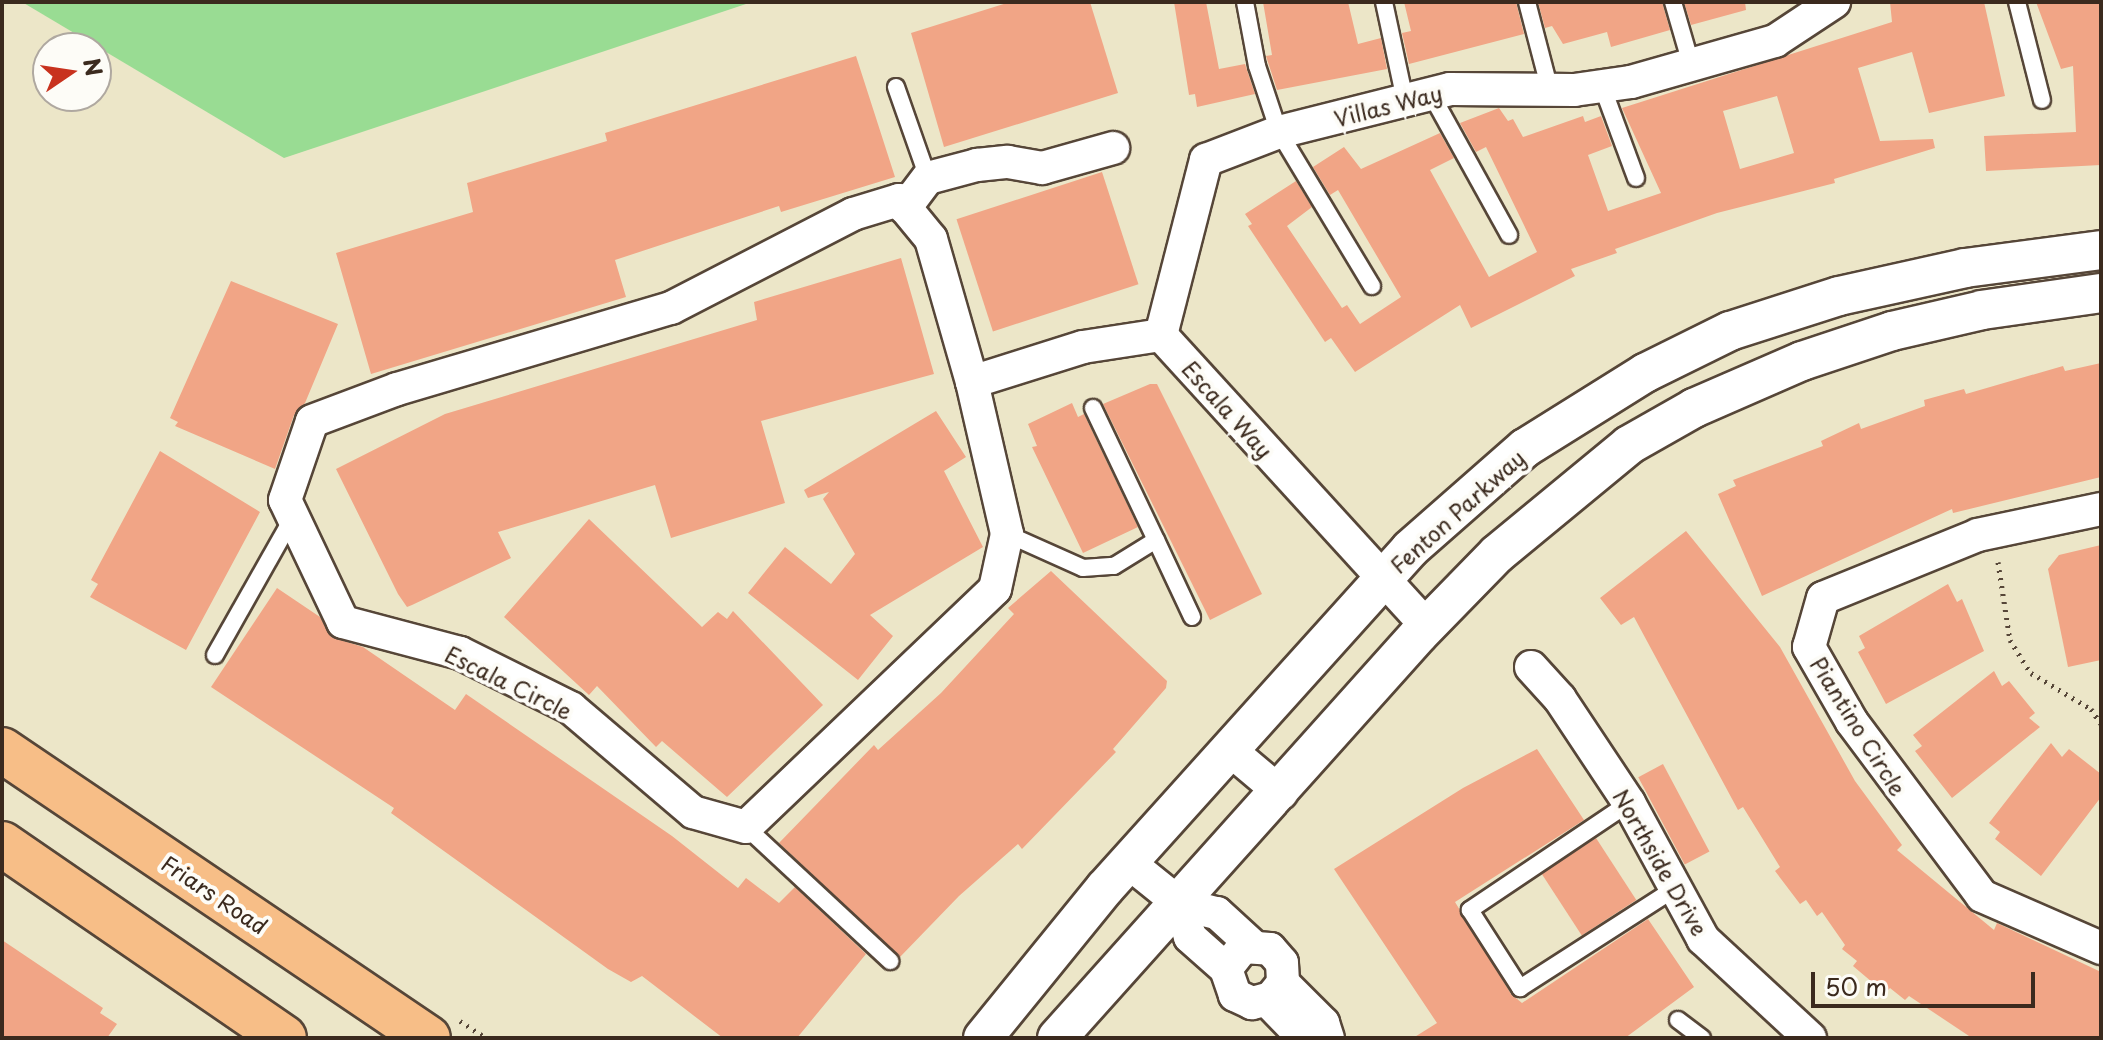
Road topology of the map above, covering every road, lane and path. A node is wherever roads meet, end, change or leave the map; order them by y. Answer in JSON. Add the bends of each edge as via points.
{"nodes":[{"id":1,"x":1245,"y":2,"type":"edge"},
{"id":2,"x":1384,"y":2,"type":"edge"},
{"id":3,"x":1527,"y":2,"type":"edge"},
{"id":4,"x":1673,"y":2,"type":"edge"},
{"id":5,"x":2017,"y":2,"type":"edge"},
{"id":6,"x":1825,"y":5,"type":"edge"},
{"id":7,"x":1691,"y":64,"type":"junction"},
{"id":8,"x":1602,"y":86,"type":"junction"},
{"id":9,"x":896,"y":87,"type":"dead end"},
{"id":10,"x":1550,"y":90,"type":"junction"},
{"id":11,"x":1418,"y":97,"type":"junction"},
{"id":12,"x":2042,"y":100,"type":"dead end"},
{"id":13,"x":1279,"y":132,"type":"junction"},
{"id":14,"x":1113,"y":148,"type":"dead end"},
{"id":15,"x":928,"y":178,"type":"junction"},
{"id":16,"x":1636,"y":178,"type":"dead end"},
{"id":17,"x":905,"y":208,"type":"junction"},
{"id":18,"x":1509,"y":235,"type":"dead end"},
{"id":19,"x":2101,"y":250,"type":"edge"},
{"id":20,"x":1372,"y":286,"type":"dead end"},
{"id":21,"x":2101,"y":293,"type":"edge"},
{"id":22,"x":1161,"y":335,"type":"junction"},
{"id":23,"x":972,"y":382,"type":"junction"},
{"id":24,"x":1093,"y":408,"type":"dead end"},
{"id":25,"x":2101,"y":509,"type":"edge"},
{"id":26,"x":293,"y":517,"type":"junction"},
{"id":27,"x":1994,"y":532,"type":"junction"},
{"id":28,"x":1007,"y":534,"type":"junction"},
{"id":29,"x":1156,"y":540,"type":"junction"},
{"id":30,"x":1384,"y":579,"type":"junction"},
{"id":31,"x":1192,"y":617,"type":"dead end"},
{"id":32,"x":1427,"y":626,"type":"junction"},
{"id":33,"x":215,"y":655,"type":"dead end"},
{"id":34,"x":1531,"y":667,"type":"dead end"},
{"id":35,"x":2091,"y":709,"type":"junction"},
{"id":36,"x":2101,"y":712,"type":"edge"},
{"id":37,"x":2101,"y":724,"type":"edge"},
{"id":38,"x":2,"y":750,"type":"edge"},
{"id":39,"x":1230,"y":750,"type":"junction"},
{"id":40,"x":1281,"y":793,"type":"junction"},
{"id":41,"x":1629,"y":803,"type":"junction"},
{"id":42,"x":746,"y":827,"type":"junction"},
{"id":43,"x":2,"y":844,"type":"edge"},
{"id":44,"x":1128,"y":862,"type":"junction"},
{"id":45,"x":1676,"y":888,"type":"junction"},
{"id":46,"x":1180,"y":904,"type":"junction"},
{"id":47,"x":1252,"y":945,"type":"junction"},
{"id":48,"x":2101,"y":948,"type":"edge"},
{"id":49,"x":890,"y":961,"type":"dead end"},
{"id":50,"x":1226,"y":969,"type":"junction"},
{"id":51,"x":1275,"y":991,"type":"junction"},
{"id":52,"x":1678,"y":1020,"type":"dead end"},
{"id":53,"x":284,"y":1038,"type":"edge"},
{"id":54,"x":428,"y":1038,"type":"edge"},
{"id":55,"x":983,"y":1038,"type":"edge"},
{"id":56,"x":1057,"y":1038,"type":"edge"},
{"id":57,"x":1304,"y":1038,"type":"edge"},
{"id":58,"x":1328,"y":1038,"type":"edge"},
{"id":59,"x":1702,"y":1038,"type":"edge"},
{"id":60,"x":1810,"y":1038,"type":"edge"}],
"edges":[{"from":1,"to":13,"type":"lane","via":[[1257,66]]},
{"from":2,"to":11,"type":"lane"},
{"from":3,"to":10,"type":"lane"},
{"from":4,"to":7,"type":"lane"},
{"from":5,"to":12,"type":"lane"},
{"from":6,"to":7,"type":"street","name":"Villas Way","via":[[1775,41]]},
{"from":7,"to":8,"type":"street","name":"Villas Way"},
{"from":8,"to":10,"type":"street","name":"Villas Way"},
{"from":8,"to":16,"type":"lane"},
{"from":9,"to":15,"type":"lane"},
{"from":10,"to":11,"type":"street","name":"Villas Way","via":[[1450,89]]},
{"from":11,"to":13,"type":"street","name":"Villas Way"},
{"from":11,"to":18,"type":"lane"},
{"from":13,"to":20,"type":"lane"},
{"from":13,"to":22,"type":"street","name":"Villas Way","via":[[1206,160]]},
{"from":14,"to":15,"type":"street","via":[[1042,168],[1008,162]]},
{"from":15,"to":17,"type":"street"},
{"from":17,"to":23,"type":"street","via":[[931,239]]},
{"from":17,"to":26,"type":"street","name":"Escala Circle","via":[[899,200],[853,214],[671,308],[397,389],[312,421],[285,500]]},
{"from":19,"to":30,"type":"street","name":"Fenton Parkway","via":[[1965,268],[1839,296],[1730,331],[1645,373],[1525,448],[1410,549]]},
{"from":21,"to":32,"type":"street","via":[[1982,310],[1892,331],[1802,361],[1694,408],[1629,445],[1568,492]]},
{"from":22,"to":23,"type":"street","via":[[1083,347]]},
{"from":22,"to":30,"type":"street","name":"Escala Way"},
{"from":23,"to":28,"type":"street"},
{"from":24,"to":29,"type":"lane"},
{"from":25,"to":27,"type":"street","name":"Piantino Circle"},
{"from":26,"to":33,"type":"lane"},
{"from":26,"to":42,"type":"street","name":"Escala Circle","via":[[343,622],[460,653],[571,708],[693,812]]},
{"from":27,"to":35,"type":"path","via":[[2010,640],[2031,673]]},
{"from":27,"to":48,"type":"street","name":"Piantino Circle","via":[[1823,598],[1809,647],[1852,722],[1982,896]]},
{"from":28,"to":29,"type":"lane","via":[[1083,568],[1114,566]]},
{"from":28,"to":42,"type":"street","via":[[995,589]]},
{"from":29,"to":31,"type":"lane"},
{"from":30,"to":32,"type":"street","name":"Escala Way"},
{"from":30,"to":39,"type":"street","name":"Fenton Parkway"},
{"from":32,"to":40,"type":"street"},
{"from":34,"to":41,"type":"street","name":"Northside Drive","via":[[1560,699]]},
{"from":35,"to":36,"type":"path"},
{"from":35,"to":37,"type":"path"},
{"from":38,"to":54,"type":"highway","name":"Friars Road"},
{"from":39,"to":40,"type":"street"},
{"from":39,"to":44,"type":"street","name":"Fenton Parkway"},
{"from":40,"to":46,"type":"street"},
{"from":41,"to":45,"type":"street","name":"Northside Drive"},
{"from":41,"to":45,"type":"lane","via":[[1470,910],[1520,988]]},
{"from":42,"to":49,"type":"lane"},
{"from":43,"to":53,"type":"highway"},
{"from":44,"to":46,"type":"street"},
{"from":44,"to":55,"type":"street","name":"Fenton Parkway"},
{"from":45,"to":60,"type":"street","name":"Northside Drive","via":[[1703,939]]},
{"from":46,"to":47,"type":"street","via":[[1217,913]]},
{"from":46,"to":50,"type":"street","via":[[1190,937]]},
{"from":46,"to":56,"type":"street"},
{"from":47,"to":50,"type":"street","via":[[1235,952]]},
{"from":47,"to":51,"type":"street","via":[[1277,955]]},
{"from":50,"to":51,"type":"street","via":[[1235,995],[1252,1003]]},
{"from":51,"to":57,"type":"street"},
{"from":51,"to":58,"type":"street","via":[[1323,1023]]},
{"from":52,"to":59,"type":"lane"}]}
